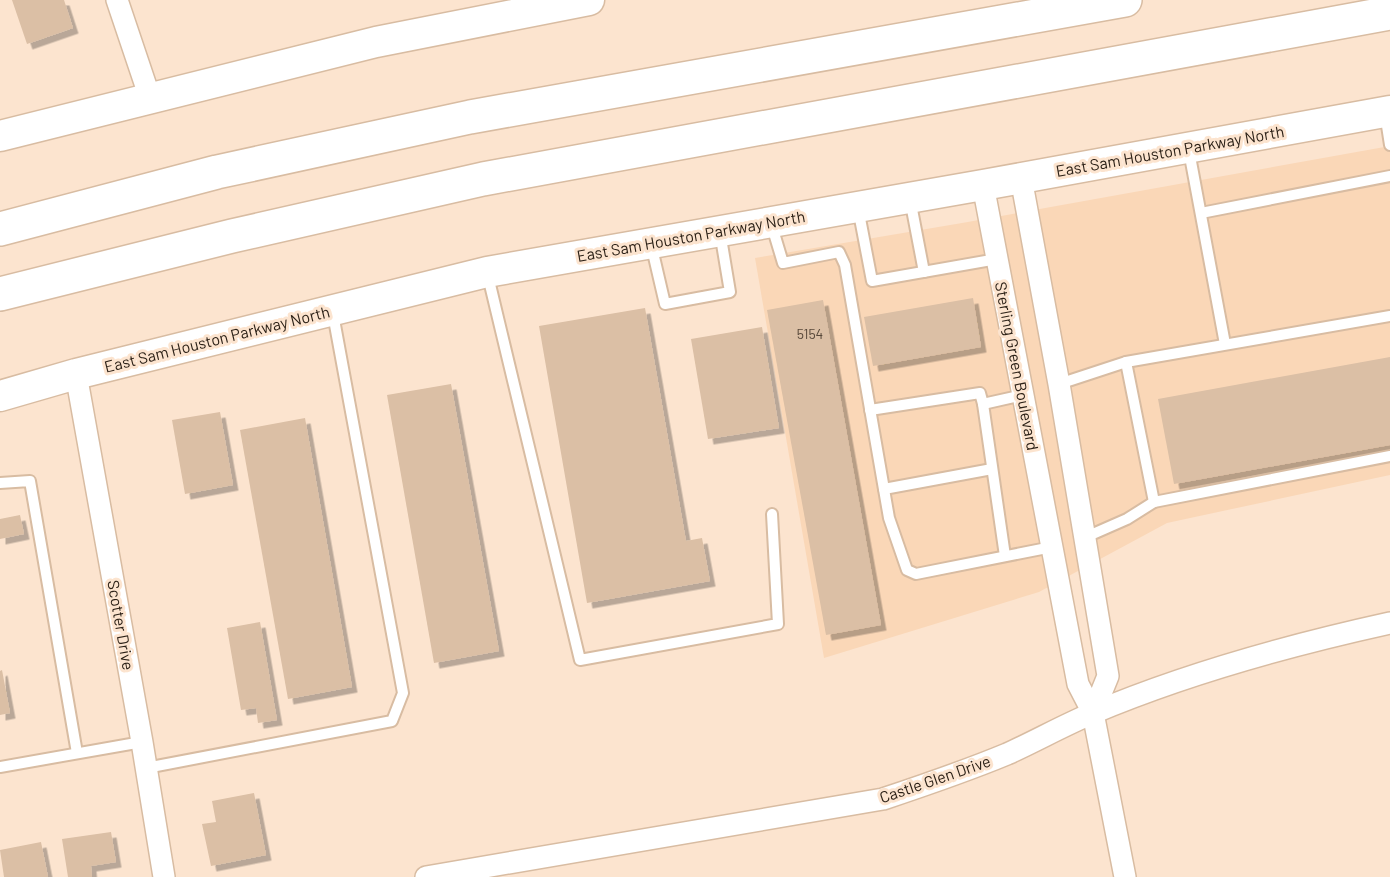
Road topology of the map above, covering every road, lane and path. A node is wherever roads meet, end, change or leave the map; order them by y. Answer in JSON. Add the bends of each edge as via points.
{"nodes":[{"id":1,"x":117,"y":0,"type":"edge"},
{"id":2,"x":589,"y":0,"type":"edge"},
{"id":3,"x":1125,"y":0,"type":"edge"},
{"id":4,"x":1390,"y":13,"type":"edge"},
{"id":5,"x":150,"y":98,"type":"junction"},
{"id":6,"x":1387,"y":112,"type":"edge"},
{"id":7,"x":0,"y":136,"type":"edge"},
{"id":8,"x":1390,"y":145,"type":"edge"},
{"id":9,"x":1189,"y":147,"type":"junction"},
{"id":10,"x":1390,"y":176,"type":"edge"},
{"id":11,"x":1021,"y":178,"type":"junction"},
{"id":12,"x":982,"y":185,"type":"junction"},
{"id":13,"x":909,"y":198,"type":"junction"},
{"id":14,"x":858,"y":207,"type":"junction"},
{"id":15,"x":1201,"y":213,"type":"junction"},
{"id":16,"x":771,"y":222,"type":"junction"},
{"id":17,"x":0,"y":229,"type":"edge"},
{"id":18,"x":720,"y":231,"type":"junction"},
{"id":19,"x":651,"y":243,"type":"junction"},
{"id":20,"x":997,"y":259,"type":"junction"},
{"id":21,"x":487,"y":272,"type":"junction"},
{"id":22,"x":924,"y":272,"type":"junction"},
{"id":23,"x":0,"y":294,"type":"edge"},
{"id":24,"x":332,"y":310,"type":"junction"},
{"id":25,"x":1390,"y":316,"type":"edge"},
{"id":26,"x":1225,"y":345,"type":"junction"},
{"id":27,"x":1126,"y":362,"type":"junction"},
{"id":28,"x":76,"y":374,"type":"junction"},
{"id":29,"x":1059,"y":384,"type":"junction"},
{"id":30,"x":1023,"y":395,"type":"junction"},
{"id":31,"x":0,"y":396,"type":"edge"},
{"id":32,"x":983,"y":404,"type":"junction"},
{"id":33,"x":870,"y":410,"type":"junction"},
{"id":34,"x":1390,"y":456,"type":"edge"},
{"id":35,"x":992,"y":469,"type":"junction"},
{"id":36,"x":0,"y":483,"type":"edge"},
{"id":37,"x":884,"y":489,"type":"junction"},
{"id":38,"x":1154,"y":502,"type":"junction"},
{"id":39,"x":772,"y":514,"type":"dead end"},
{"id":40,"x":1086,"y":537,"type":"junction"},
{"id":41,"x":1052,"y":547,"type":"junction"},
{"id":42,"x":1005,"y":556,"type":"junction"},
{"id":43,"x":1390,"y":623,"type":"edge"},
{"id":44,"x":1093,"y":713,"type":"junction"},
{"id":45,"x":142,"y":742,"type":"junction"},
{"id":46,"x":77,"y":753,"type":"junction"},
{"id":47,"x":0,"y":767,"type":"edge"},
{"id":48,"x":146,"y":768,"type":"junction"},
{"id":49,"x":164,"y":877,"type":"edge"},
{"id":50,"x":426,"y":877,"type":"edge"},
{"id":51,"x":1125,"y":877,"type":"edge"}],
"edges":[{"from":1,"to":5,"type":"street"},
{"from":2,"to":5,"type":"main road","via":[[376,42]]},
{"from":3,"to":17,"type":"highway","via":[[470,117],[217,172]]},
{"from":4,"to":23,"type":"highway","via":[[483,178]]},
{"from":5,"to":7,"type":"main road"},
{"from":6,"to":8,"type":"lane"},
{"from":6,"to":9,"type":"main road","name":"East Sam Houston Parkway North"},
{"from":9,"to":11,"type":"main road","name":"East Sam Houston Parkway North"},
{"from":9,"to":15,"type":"lane"},
{"from":10,"to":15,"type":"lane"},
{"from":11,"to":12,"type":"main road","name":"East Sam Houston Parkway North"},
{"from":11,"to":29,"type":"street"},
{"from":12,"to":13,"type":"main road","name":"East Sam Houston Parkway North"},
{"from":12,"to":20,"type":"street","name":"Sterling Green Boulevard"},
{"from":13,"to":14,"type":"main road","name":"East Sam Houston Parkway North"},
{"from":13,"to":22,"type":"lane"},
{"from":14,"to":16,"type":"main road","name":"East Sam Houston Parkway North"},
{"from":14,"to":22,"type":"lane","via":[[872,281]]},
{"from":15,"to":26,"type":"lane"},
{"from":16,"to":18,"type":"main road","name":"East Sam Houston Parkway North"},
{"from":16,"to":33,"type":"lane","via":[[783,263],[838,252],[845,265]]},
{"from":18,"to":19,"type":"main road","name":"East Sam Houston Parkway North"},
{"from":18,"to":19,"type":"lane","via":[[730,292],[666,304]]},
{"from":19,"to":21,"type":"main road","name":"East Sam Houston Parkway North"},
{"from":20,"to":22,"type":"lane"},
{"from":20,"to":30,"type":"street","name":"Sterling Green Boulevard"},
{"from":21,"to":24,"type":"main road","name":"East Sam Houston Parkway North"},
{"from":21,"to":39,"type":"lane","via":[[580,660],[778,624]]},
{"from":24,"to":28,"type":"main road","name":"East Sam Houston Parkway North"},
{"from":24,"to":48,"type":"lane","via":[[403,693],[392,721]]},
{"from":25,"to":26,"type":"lane"},
{"from":26,"to":27,"type":"lane"},
{"from":27,"to":29,"type":"lane"},
{"from":27,"to":38,"type":"lane"},
{"from":28,"to":31,"type":"main road","name":"East Sam Houston Parkway North"},
{"from":28,"to":45,"type":"street","name":"Scotter Drive"},
{"from":29,"to":40,"type":"street"},
{"from":30,"to":32,"type":"lane"},
{"from":30,"to":41,"type":"street","name":"Sterling Green Boulevard"},
{"from":32,"to":33,"type":"lane","via":[[980,393]]},
{"from":32,"to":35,"type":"lane"},
{"from":33,"to":37,"type":"lane"},
{"from":34,"to":38,"type":"lane"},
{"from":35,"to":37,"type":"lane"},
{"from":35,"to":42,"type":"lane"},
{"from":36,"to":46,"type":"lane","via":[[30,481]]},
{"from":37,"to":42,"type":"lane","via":[[889,518],[907,570],[916,574]]},
{"from":38,"to":40,"type":"lane"},
{"from":40,"to":41,"type":"street"},
{"from":40,"to":44,"type":"street","via":[[1108,676]]},
{"from":41,"to":42,"type":"lane"},
{"from":41,"to":44,"type":"street","name":"Sterling Green Boulevard","via":[[1078,684]]},
{"from":43,"to":44,"type":"street","name":"Castle Glen Drive","via":[[1269,653],[1171,683]]},
{"from":44,"to":50,"type":"street","name":"Castle Glen Drive","via":[[1009,753],[883,799]]},
{"from":44,"to":51,"type":"street","name":"Sterling Green Boulevard"},
{"from":45,"to":46,"type":"lane"},
{"from":45,"to":48,"type":"street","name":"Scotter Drive"},
{"from":46,"to":47,"type":"lane"},
{"from":48,"to":49,"type":"street","name":"Scotter Drive"}]}
